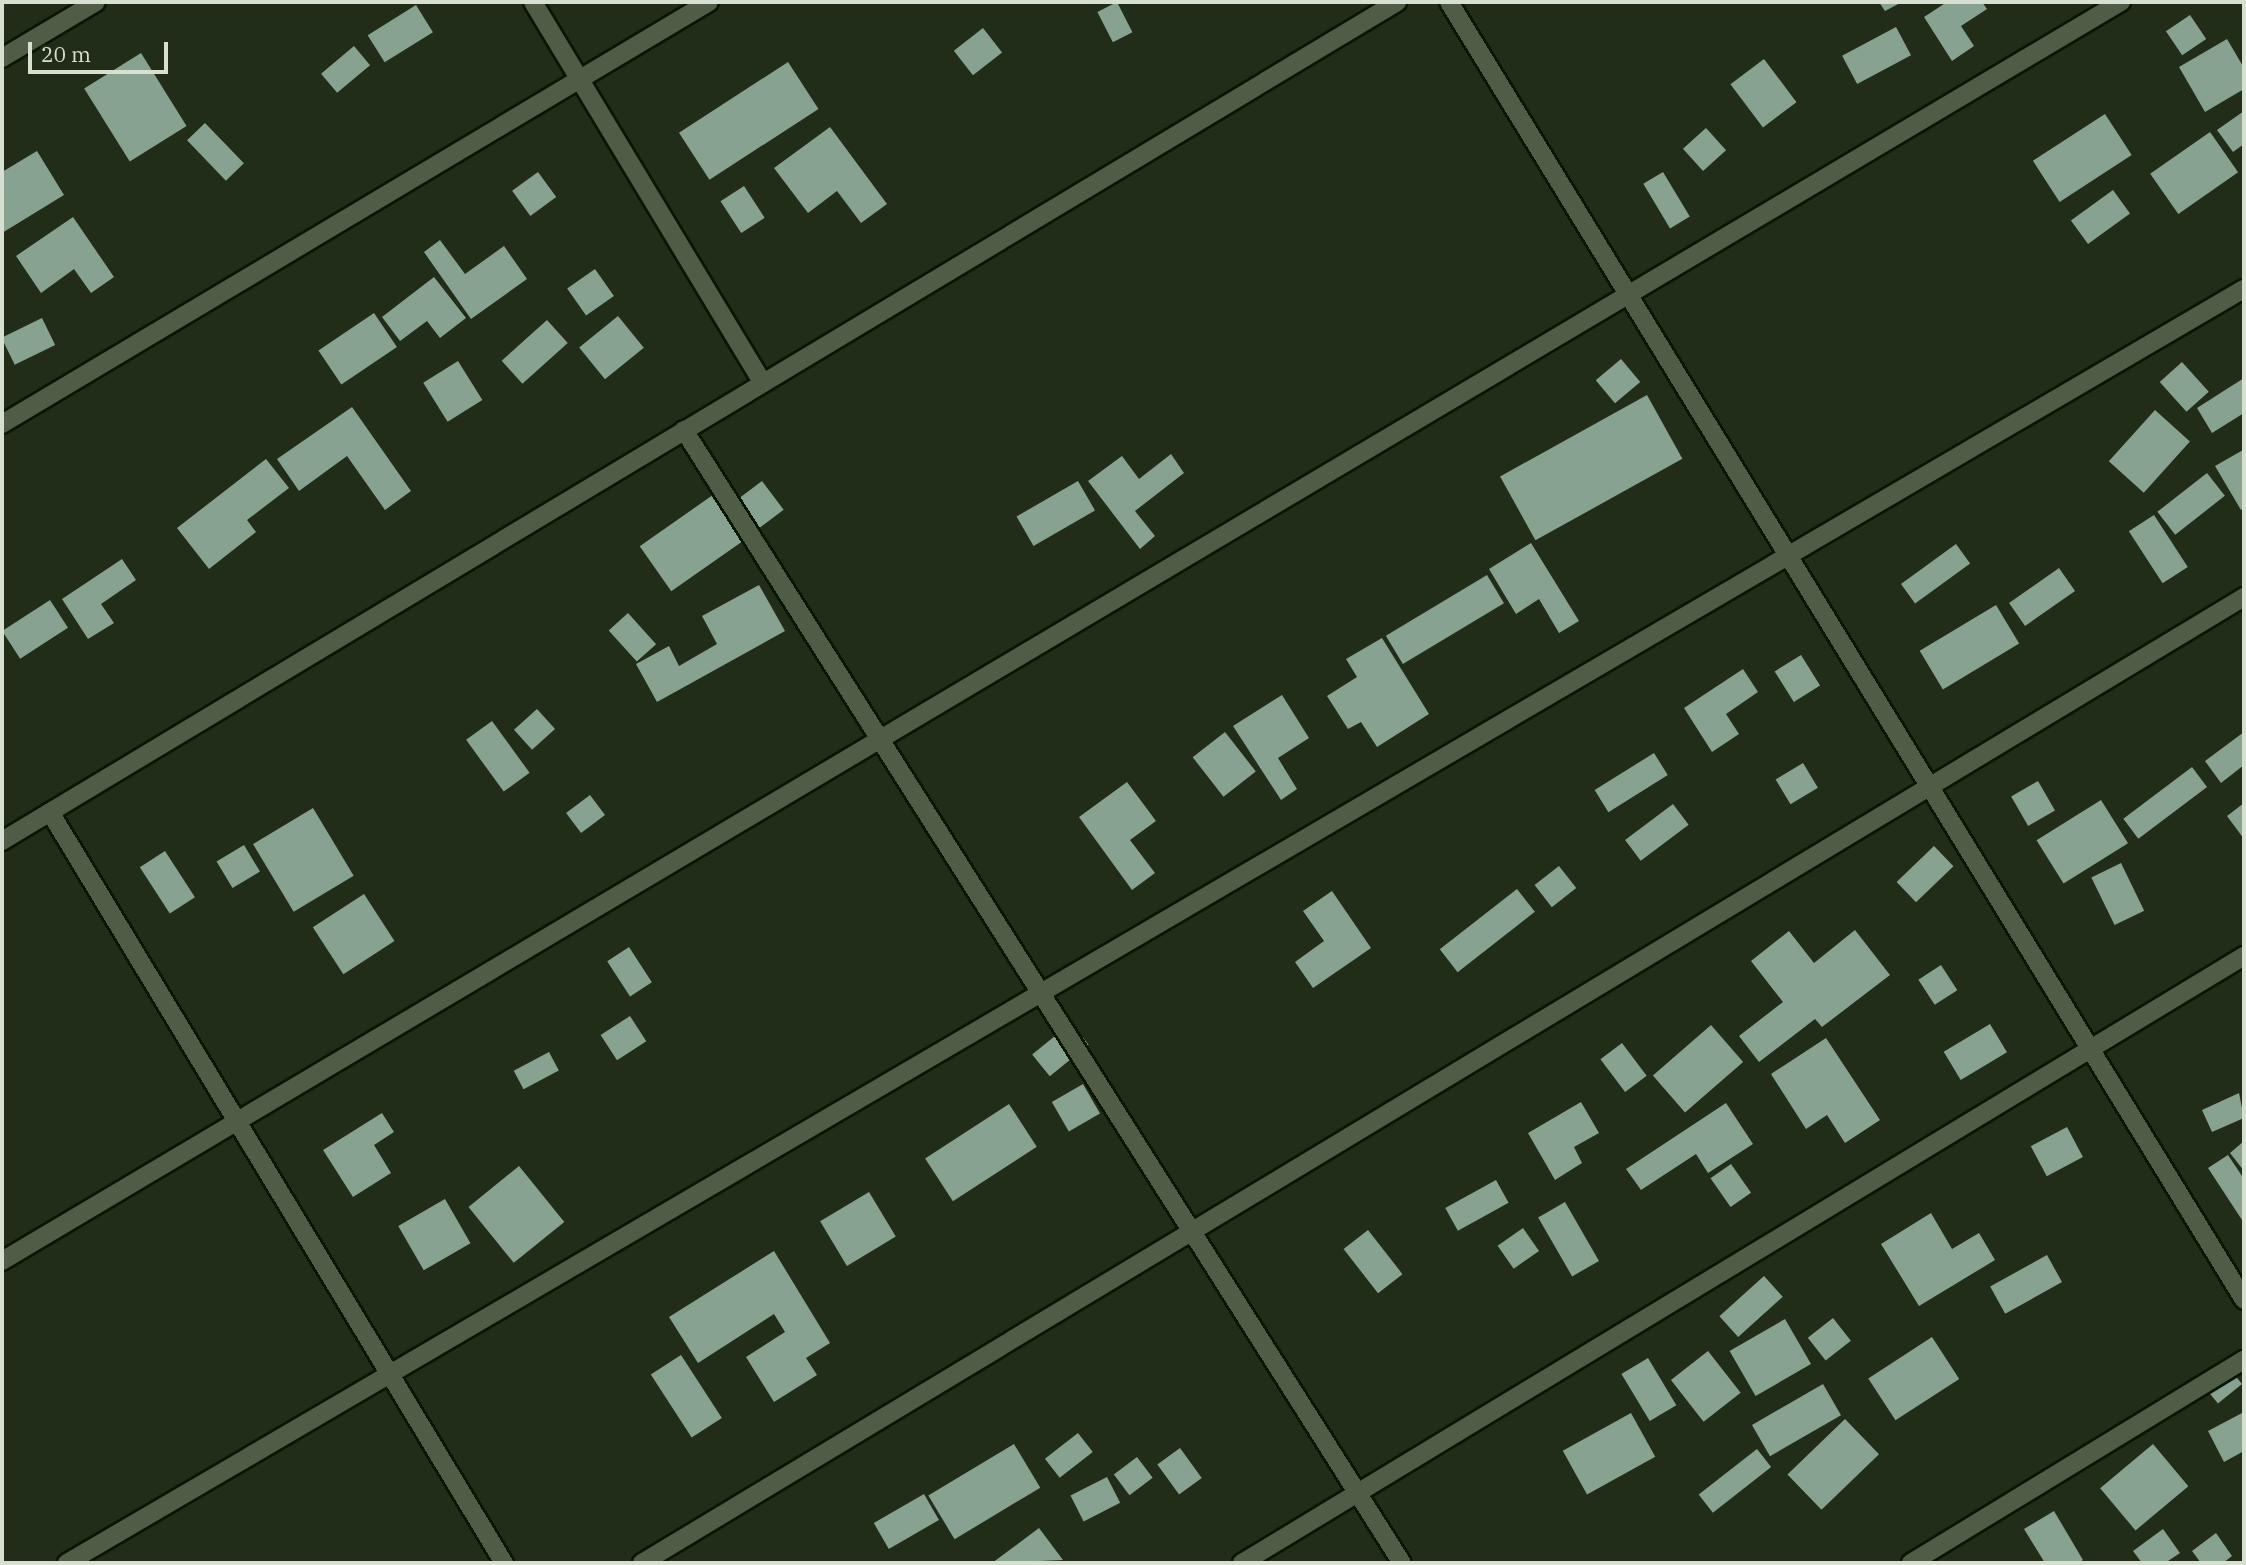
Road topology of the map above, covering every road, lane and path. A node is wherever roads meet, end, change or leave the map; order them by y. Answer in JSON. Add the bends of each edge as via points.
{"nodes":[{"id":1,"x":96,"y":2,"type":"edge"},
{"id":2,"x":533,"y":2,"type":"edge"},
{"id":3,"x":709,"y":2,"type":"edge"},
{"id":4,"x":1396,"y":2,"type":"edge"},
{"id":5,"x":1449,"y":2,"type":"edge"},
{"id":6,"x":2121,"y":2,"type":"edge"},
{"id":7,"x":2,"y":58,"type":"edge"},
{"id":8,"x":580,"y":79,"type":"junction"},
{"id":9,"x":2244,"y":289,"type":"edge"},
{"id":10,"x":1628,"y":295,"type":"junction"},
{"id":11,"x":763,"y":383,"type":"junction"},
{"id":12,"x":2,"y":424,"type":"edge"},
{"id":13,"x":684,"y":430,"type":"junction"},
{"id":14,"x":1789,"y":556,"type":"junction"},
{"id":15,"x":2244,"y":597,"type":"edge"},
{"id":16,"x":880,"y":739,"type":"junction"},
{"id":17,"x":1930,"y":787,"type":"junction"},
{"id":18,"x":50,"y":812,"type":"junction"},
{"id":19,"x":2,"y":841,"type":"edge"},
{"id":20,"x":2244,"y":956,"type":"edge"},
{"id":21,"x":1041,"y":994,"type":"junction"},
{"id":22,"x":2090,"y":1049,"type":"junction"},
{"id":23,"x":237,"y":1121,"type":"junction"},
{"id":24,"x":1192,"y":1232,"type":"junction"},
{"id":25,"x":2,"y":1261,"type":"edge"},
{"id":26,"x":2244,"y":1300,"type":"edge"},
{"id":27,"x":2244,"y":1360,"type":"edge"},
{"id":28,"x":390,"y":1374,"type":"junction"},
{"id":29,"x":1357,"y":1493,"type":"junction"},
{"id":30,"x":67,"y":1563,"type":"edge"},
{"id":31,"x":504,"y":1563,"type":"edge"},
{"id":32,"x":642,"y":1563,"type":"edge"},
{"id":33,"x":1242,"y":1563,"type":"edge"},
{"id":34,"x":1402,"y":1563,"type":"edge"},
{"id":35,"x":1911,"y":1563,"type":"edge"}],
"edges":[{"from":1,"to":7,"type":"street"},
{"from":2,"to":8,"type":"street"},
{"from":3,"to":8,"type":"street"},
{"from":4,"to":11,"type":"street"},
{"from":5,"to":10,"type":"street"},
{"from":6,"to":10,"type":"street"},
{"from":8,"to":11,"type":"street"},
{"from":8,"to":12,"type":"street"},
{"from":9,"to":14,"type":"street"},
{"from":10,"to":14,"type":"street"},
{"from":10,"to":16,"type":"street"},
{"from":11,"to":13,"type":"street"},
{"from":13,"to":16,"type":"street"},
{"from":13,"to":18,"type":"street"},
{"from":14,"to":17,"type":"street"},
{"from":14,"to":21,"type":"street"},
{"from":15,"to":17,"type":"street"},
{"from":16,"to":21,"type":"street"},
{"from":16,"to":23,"type":"street"},
{"from":17,"to":22,"type":"street"},
{"from":17,"to":24,"type":"street"},
{"from":18,"to":19,"type":"street"},
{"from":18,"to":23,"type":"street"},
{"from":20,"to":22,"type":"street"},
{"from":21,"to":24,"type":"street"},
{"from":21,"to":28,"type":"street"},
{"from":22,"to":26,"type":"street"},
{"from":22,"to":29,"type":"street"},
{"from":23,"to":25,"type":"street"},
{"from":23,"to":28,"type":"street"},
{"from":24,"to":29,"type":"street"},
{"from":24,"to":32,"type":"street"},
{"from":27,"to":35,"type":"street"},
{"from":28,"to":30,"type":"street"},
{"from":28,"to":31,"type":"street"},
{"from":29,"to":33,"type":"street"},
{"from":29,"to":34,"type":"street"}]}
